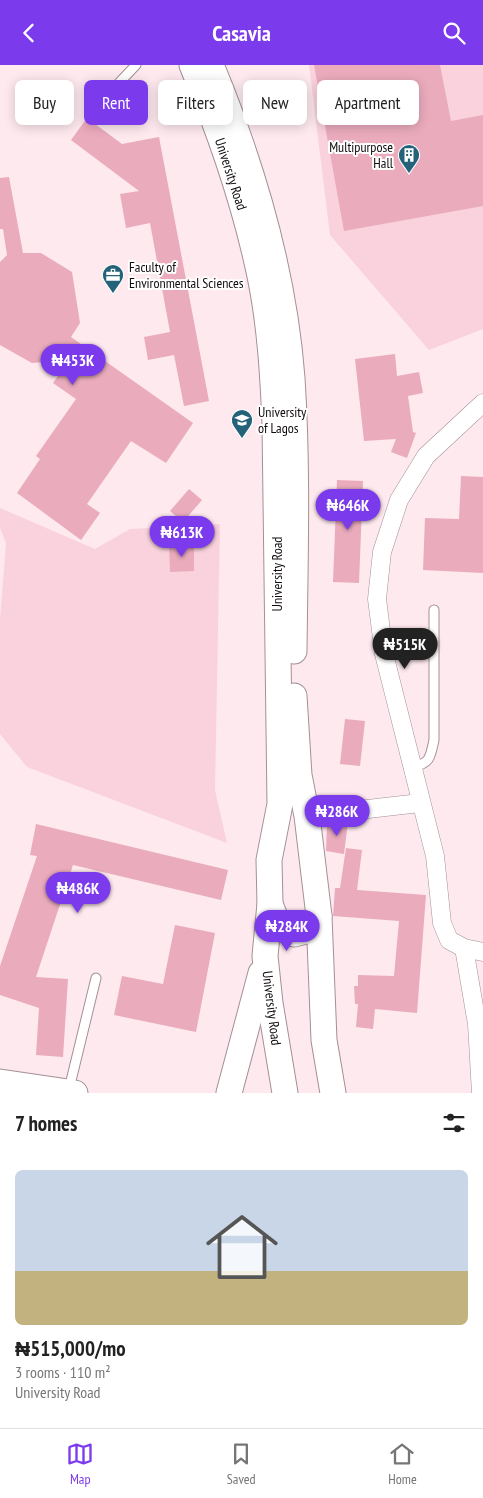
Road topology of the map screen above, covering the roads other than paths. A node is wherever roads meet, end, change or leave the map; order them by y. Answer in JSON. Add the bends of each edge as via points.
{"nodes":[{"id":1,"x":136,"y":65,"type":"edge"},
{"id":2,"x":192,"y":65,"type":"edge"},
{"id":3,"x":211,"y":65,"type":"edge"},
{"id":4,"x":122,"y":80,"type":"edge"},
{"id":5,"x":483,"y":403,"type":"edge"},
{"id":6,"x":434,"y":610,"type":"dead end"},
{"id":7,"x":412,"y":768,"type":"junction"},
{"id":8,"x":420,"y":803,"type":"junction"},
{"id":9,"x":307,"y":816,"type":"junction"},
{"id":10,"x":270,"y":904,"type":"junction"},
{"id":11,"x":319,"y":916,"type":"junction"},
{"id":12,"x":464,"y":949,"type":"junction"},
{"id":13,"x":483,"y":952,"type":"edge"},
{"id":14,"x":266,"y":956,"type":"junction"},
{"id":15,"x":96,"y":977,"type":"dead end"},
{"id":16,"x":324,"y":1040,"type":"junction"},
{"id":17,"x":0,"y":1083,"type":"edge"},
{"id":18,"x":72,"y":1093,"type":"edge"},
{"id":19,"x":229,"y":1093,"type":"edge"},
{"id":20,"x":285,"y":1093,"type":"edge"},
{"id":21,"x":316,"y":1093,"type":"edge"},
{"id":22,"x":333,"y":1093,"type":"edge"},
{"id":23,"x":481,"y":1093,"type":"edge"}],
"edges":[{"from":1,"to":4,"type":"lane"},
{"from":2,"to":10,"type":"main road","name":"University Road","via":[[245,218],[260,276],[273,374],[280,804],[269,861]]},
{"from":3,"to":9,"type":"main road","name":"University Road","via":[[260,206],[275,264],[291,368],[295,488],[294,710],[299,775]]},
{"from":5,"to":7,"type":"street","via":[[426,456],[399,500],[382,552],[377,599],[384,654]]},
{"from":6,"to":7,"type":"lane","via":[[434,740],[431,756],[425,764]]},
{"from":7,"to":8,"type":"street"},
{"from":8,"to":9,"type":"street"},
{"from":8,"to":12,"type":"street","via":[[435,856],[442,923],[449,940]]},
{"from":9,"to":11,"type":"main road","name":"University Road"},
{"from":10,"to":11,"type":"main road","via":[[279,927],[294,933],[310,930]]},
{"from":10,"to":14,"type":"main road","name":"University Road"},
{"from":11,"to":16,"type":"main road","name":"University Road"},
{"from":12,"to":13,"type":"street"},
{"from":12,"to":23,"type":"street","via":[[477,1024]]},
{"from":14,"to":19,"type":"main road"},
{"from":14,"to":20,"type":"main road","name":"University Road"},
{"from":15,"to":18,"type":"lane"},
{"from":16,"to":21,"type":"main road"},
{"from":16,"to":22,"type":"main road","name":"University Road"},
{"from":17,"to":18,"type":"main road"}]}
